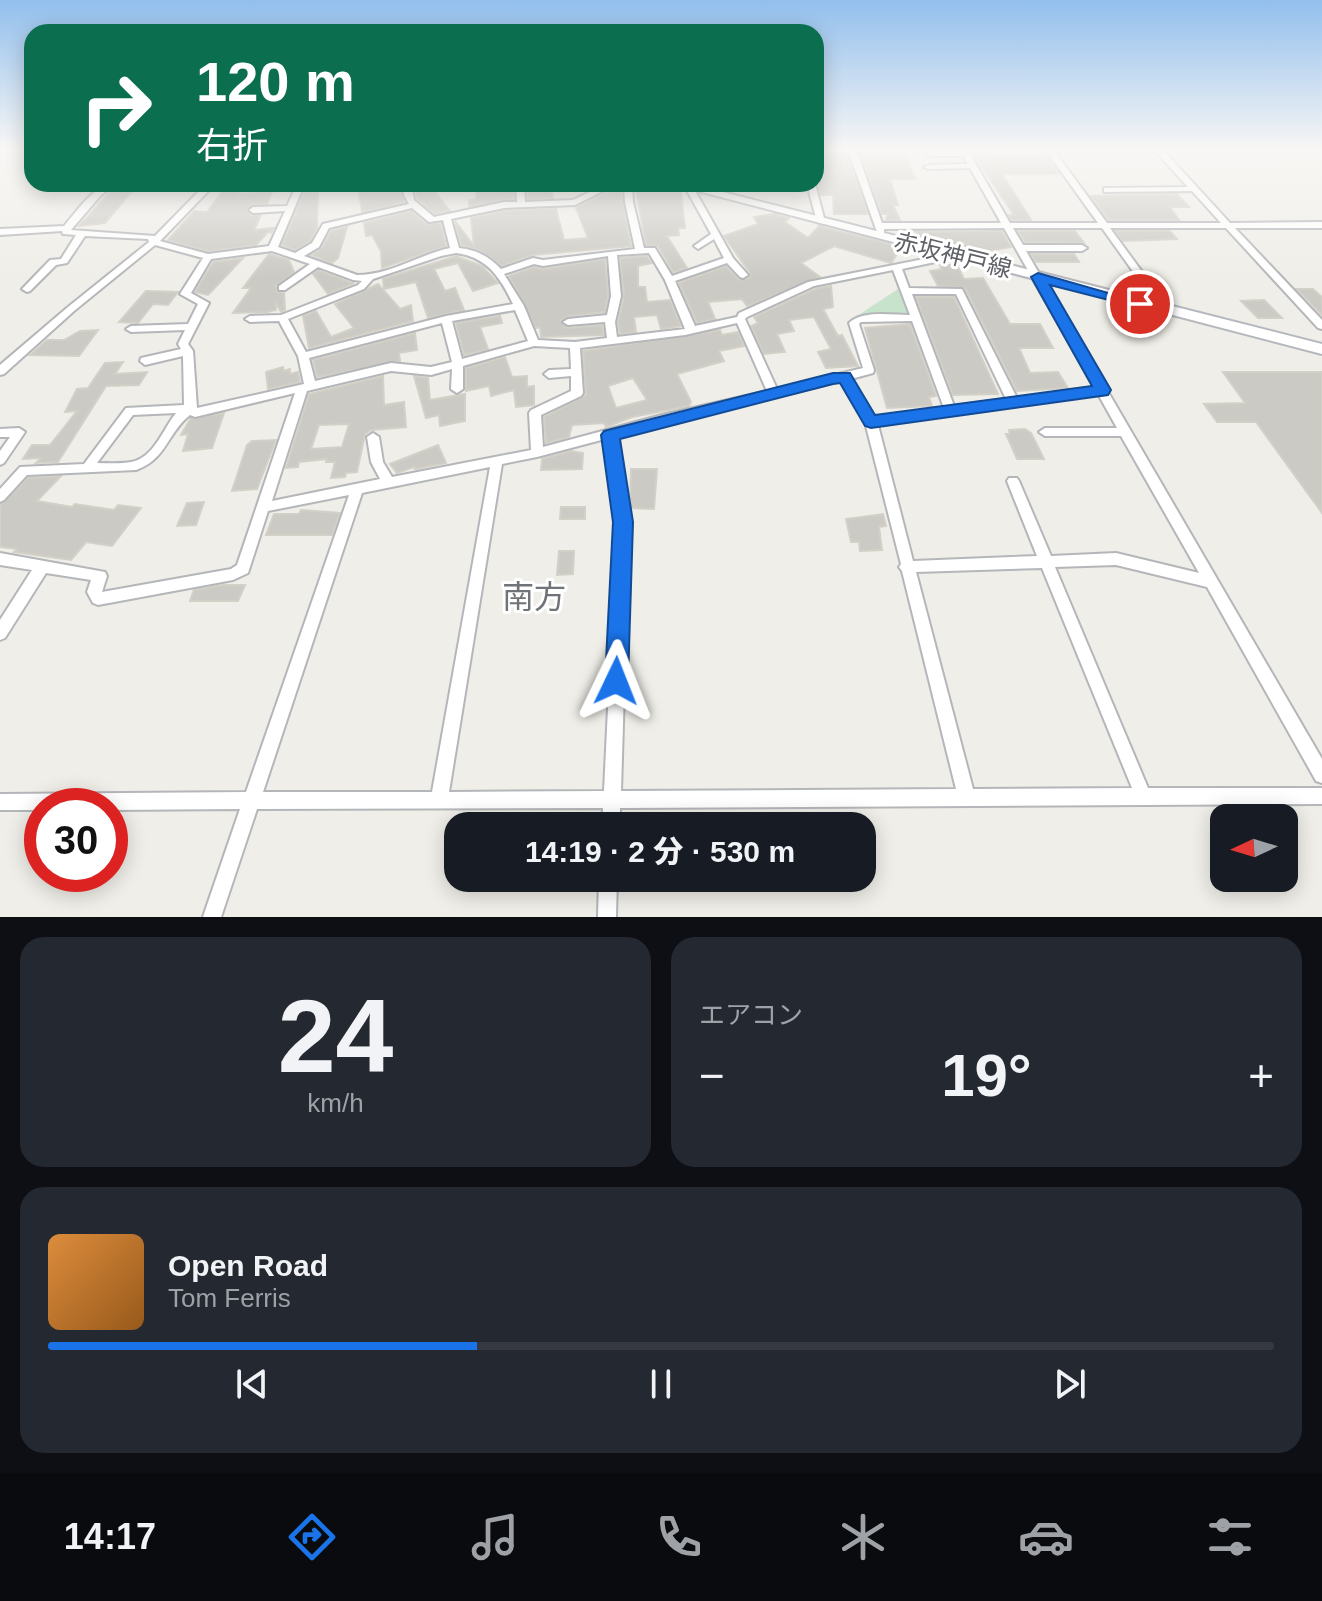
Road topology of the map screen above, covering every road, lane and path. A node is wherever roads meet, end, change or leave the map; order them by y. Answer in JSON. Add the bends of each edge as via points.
{"nodes":[{"id":1,"x":100,"y":192,"type":"edge"},
{"id":2,"x":203,"y":192,"type":"edge"},
{"id":3,"x":298,"y":192,"type":"edge"},
{"id":4,"x":406,"y":192,"type":"edge"},
{"id":5,"x":520,"y":192,"type":"edge"},
{"id":6,"x":596,"y":192,"type":"edge"},
{"id":7,"x":628,"y":192,"type":"edge"},
{"id":8,"x":688,"y":192,"type":"edge"},
{"id":9,"x":726,"y":192,"type":"edge"},
{"id":10,"x":813,"y":192,"type":"edge"},
{"id":11,"x":866,"y":192,"type":"edge"},
{"id":12,"x":988,"y":192,"type":"edge"},
{"id":13,"x":1081,"y":192,"type":"edge"},
{"id":14,"x":1198,"y":192,"type":"edge"},
{"id":15,"x":521,"y":204,"type":"junction"},
{"id":16,"x":413,"y":205,"type":"junction"},
{"id":17,"x":291,"y":208,"type":"junction"},
{"id":18,"x":253,"y":210,"type":"dead end"},
{"id":19,"x":446,"y":217,"type":"junction"},
{"id":20,"x":821,"y":222,"type":"junction"},
{"id":21,"x":1007,"y":225,"type":"junction"},
{"id":22,"x":1105,"y":225,"type":"junction"},
{"id":23,"x":1228,"y":225,"type":"junction"},
{"id":24,"x":1322,"y":225,"type":"edge"},
{"id":25,"x":67,"y":228,"type":"junction"},
{"id":26,"x":0,"y":232,"type":"edge"},
{"id":27,"x":880,"y":232,"type":"junction"},
{"id":28,"x":716,"y":234,"type":"junction"},
{"id":29,"x":81,"y":235,"type":"junction"},
{"id":30,"x":153,"y":242,"type":"junction"},
{"id":31,"x":698,"y":246,"type":"dead end"},
{"id":32,"x":273,"y":248,"type":"junction"},
{"id":33,"x":1021,"y":248,"type":"junction"},
{"id":34,"x":1082,"y":248,"type":"dead end"},
{"id":35,"x":455,"y":250,"type":"junction"},
{"id":36,"x":640,"y":251,"type":"junction"},
{"id":37,"x":612,"y":253,"type":"junction"},
{"id":38,"x":942,"y":253,"type":"junction"},
{"id":39,"x":208,"y":257,"type":"junction"},
{"id":40,"x":295,"y":257,"type":"junction"},
{"id":41,"x":729,"y":259,"type":"junction"},
{"id":42,"x":315,"y":265,"type":"junction"},
{"id":43,"x":897,"y":268,"type":"junction"},
{"id":44,"x":498,"y":273,"type":"junction"},
{"id":45,"x":743,"y":275,"type":"dead end"},
{"id":46,"x":1038,"y":277,"type":"junction"},
{"id":47,"x":369,"y":279,"type":"junction"},
{"id":48,"x":670,"y":280,"type":"junction"},
{"id":49,"x":282,"y":288,"type":"dead end"},
{"id":50,"x":27,"y":289,"type":"dead end"},
{"id":51,"x":906,"y":291,"type":"junction"},
{"id":52,"x":519,"y":306,"type":"junction"},
{"id":53,"x":1165,"y":310,"type":"junction"},
{"id":54,"x":282,"y":318,"type":"junction"},
{"id":55,"x":610,"y":318,"type":"junction"},
{"id":56,"x":914,"y":318,"type":"junction"},
{"id":57,"x":250,"y":319,"type":"dead end"},
{"id":58,"x":446,"y":319,"type":"junction"},
{"id":59,"x":740,"y":319,"type":"junction"},
{"id":60,"x":568,"y":322,"type":"dead end"},
{"id":61,"x":1322,"y":326,"type":"edge"},
{"id":62,"x":190,"y":327,"type":"junction"},
{"id":63,"x":131,"y":329,"type":"dead end"},
{"id":64,"x":691,"y":330,"type":"junction"},
{"id":65,"x":612,"y":341,"type":"junction"},
{"id":66,"x":534,"y":343,"type":"junction"},
{"id":67,"x":575,"y":345,"type":"junction"},
{"id":68,"x":1322,"y":349,"type":"edge"},
{"id":69,"x":188,"y":351,"type":"junction"},
{"id":70,"x":303,"y":356,"type":"junction"},
{"id":71,"x":145,"y":361,"type":"dead end"},
{"id":72,"x":458,"y":363,"type":"junction"},
{"id":73,"x":0,"y":371,"type":"edge"},
{"id":74,"x":576,"y":372,"type":"junction"},
{"id":75,"x":549,"y":374,"type":"dead end"},
{"id":76,"x":844,"y":377,"type":"junction"},
{"id":77,"x":306,"y":386,"type":"junction"},
{"id":78,"x":457,"y":389,"type":"dead end"},
{"id":79,"x":1102,"y":390,"type":"junction"},
{"id":80,"x":773,"y":392,"type":"junction"},
{"id":81,"x":1012,"y":400,"type":"junction"},
{"id":82,"x":190,"y":409,"type":"junction"},
{"id":83,"x":950,"y":410,"type":"junction"},
{"id":84,"x":871,"y":422,"type":"junction"},
{"id":85,"x":19,"y":432,"type":"junction"},
{"id":86,"x":1045,"y":432,"type":"dead end"},
{"id":87,"x":1125,"y":432,"type":"junction"},
{"id":88,"x":0,"y":433,"type":"edge"},
{"id":89,"x":33,"y":433,"type":"dead end"},
{"id":90,"x":610,"y":435,"type":"junction"},
{"id":91,"x":373,"y":437,"type":"dead end"},
{"id":92,"x":537,"y":453,"type":"junction"},
{"id":93,"x":0,"y":460,"type":"edge"},
{"id":94,"x":497,"y":460,"type":"junction"},
{"id":95,"x":88,"y":467,"type":"junction"},
{"id":96,"x":6,"y":480,"type":"edge"},
{"id":97,"x":1013,"y":481,"type":"dead end"},
{"id":98,"x":388,"y":482,"type":"junction"},
{"id":99,"x":357,"y":490,"type":"junction"},
{"id":100,"x":0,"y":497,"type":"edge"},
{"id":101,"x":265,"y":507,"type":"junction"},
{"id":102,"x":0,"y":559,"type":"edge"},
{"id":103,"x":1044,"y":560,"type":"junction"},
{"id":104,"x":42,"y":567,"type":"junction"},
{"id":105,"x":906,"y":567,"type":"junction"},
{"id":106,"x":1210,"y":582,"type":"junction"},
{"id":107,"x":0,"y":633,"type":"edge"},
{"id":108,"x":1322,"y":775,"type":"edge"},
{"id":109,"x":1322,"y":796,"type":"edge"},
{"id":110,"x":967,"y":798,"type":"junction"},
{"id":111,"x":1144,"y":798,"type":"junction"},
{"id":112,"x":439,"y":800,"type":"junction"},
{"id":113,"x":612,"y":800,"type":"junction"},
{"id":114,"x":251,"y":801,"type":"junction"},
{"id":115,"x":0,"y":802,"type":"edge"},
{"id":116,"x":612,"y":812,"type":"edge"},
{"id":117,"x":608,"y":892,"type":"edge"},
{"id":118,"x":212,"y":917,"type":"edge"},
{"id":119,"x":607,"y":917,"type":"edge"}],
"edges":[{"from":1,"to":25,"type":"street"},
{"from":2,"to":30,"type":"street"},
{"from":3,"to":17,"type":"street"},
{"from":4,"to":16,"type":"street"},
{"from":5,"to":15,"type":"street"},
{"from":6,"to":15,"type":"street","via":[[575,202]]},
{"from":7,"to":36,"type":"street","via":[[627,209],[637,225]]},
{"from":8,"to":28,"type":"street"},
{"from":9,"to":20,"type":"main road","name":"赤坂神戸線"},
{"from":10,"to":20,"type":"street"},
{"from":11,"to":27,"type":"street"},
{"from":12,"to":21,"type":"street"},
{"from":13,"to":22,"type":"street"},
{"from":14,"to":23,"type":"street"},
{"from":15,"to":19,"type":"street"},
{"from":16,"to":19,"type":"street","via":[[432,220]]},
{"from":16,"to":40,"type":"street","via":[[326,226],[316,245]]},
{"from":17,"to":18,"type":"street"},
{"from":17,"to":32,"type":"street"},
{"from":19,"to":35,"type":"street"},
{"from":20,"to":27,"type":"main road","name":"赤坂神戸線"},
{"from":21,"to":22,"type":"street"},
{"from":21,"to":27,"type":"street"},
{"from":21,"to":33,"type":"street"},
{"from":22,"to":23,"type":"street"},
{"from":22,"to":53,"type":"street"},
{"from":23,"to":24,"type":"street"},
{"from":23,"to":61,"type":"street"},
{"from":25,"to":26,"type":"street"},
{"from":25,"to":29,"type":"street","via":[[66,232]]},
{"from":27,"to":38,"type":"main road","name":"赤坂神戸線"},
{"from":28,"to":31,"type":"street"},
{"from":28,"to":41,"type":"street"},
{"from":29,"to":30,"type":"street","via":[[151,237]]},
{"from":29,"to":50,"type":"street","via":[[64,261],[53,262]]},
{"from":30,"to":39,"type":"street"},
{"from":30,"to":73,"type":"street"},
{"from":32,"to":39,"type":"street"},
{"from":32,"to":40,"type":"street"},
{"from":33,"to":34,"type":"street"},
{"from":33,"to":46,"type":"street"},
{"from":35,"to":44,"type":"street","via":[[481,255]]},
{"from":35,"to":47,"type":"street"},
{"from":36,"to":37,"type":"street"},
{"from":36,"to":48,"type":"street","via":[[652,250]]},
{"from":37,"to":44,"type":"street","via":[[533,261]]},
{"from":37,"to":55,"type":"street","via":[[616,296]]},
{"from":38,"to":43,"type":"street","via":[[937,259]]},
{"from":38,"to":46,"type":"main road","name":"赤坂神戸線"},
{"from":39,"to":62,"type":"street","via":[[185,294],[204,303]]},
{"from":40,"to":42,"type":"street"},
{"from":41,"to":45,"type":"street"},
{"from":41,"to":48,"type":"street"},
{"from":42,"to":47,"type":"street"},
{"from":42,"to":49,"type":"street"},
{"from":43,"to":51,"type":"street"},
{"from":43,"to":59,"type":"street","via":[[811,284]]},
{"from":44,"to":52,"type":"street"},
{"from":46,"to":53,"type":"main road","name":"赤坂神戸線"},
{"from":46,"to":79,"type":"street"},
{"from":47,"to":54,"type":"street","via":[[361,287]]},
{"from":48,"to":64,"type":"street"},
{"from":51,"to":56,"type":"street"},
{"from":51,"to":81,"type":"street","via":[[959,291]]},
{"from":52,"to":58,"type":"street"},
{"from":52,"to":66,"type":"street"},
{"from":53,"to":68,"type":"main road","name":"赤坂神戸線"},
{"from":54,"to":57,"type":"street"},
{"from":54,"to":70,"type":"street"},
{"from":55,"to":60,"type":"street"},
{"from":55,"to":65,"type":"street"},
{"from":56,"to":76,"type":"street","via":[[854,323],[869,370]]},
{"from":56,"to":83,"type":"street"},
{"from":58,"to":70,"type":"street"},
{"from":58,"to":72,"type":"street"},
{"from":59,"to":64,"type":"street"},
{"from":59,"to":80,"type":"street"},
{"from":62,"to":63,"type":"street"},
{"from":62,"to":69,"type":"street","via":[[183,344]]},
{"from":64,"to":65,"type":"street"},
{"from":65,"to":67,"type":"street"},
{"from":66,"to":67,"type":"street"},
{"from":66,"to":72,"type":"street"},
{"from":67,"to":74,"type":"street"},
{"from":69,"to":71,"type":"street"},
{"from":69,"to":82,"type":"street"},
{"from":70,"to":77,"type":"street"},
{"from":72,"to":77,"type":"street","via":[[431,371],[391,367]]},
{"from":72,"to":78,"type":"street"},
{"from":74,"to":75,"type":"street"},
{"from":74,"to":92,"type":"street","via":[[577,393],[535,413]]},
{"from":76,"to":80,"type":"street"},
{"from":76,"to":84,"type":"street"},
{"from":77,"to":82,"type":"street","via":[[195,413]]},
{"from":77,"to":101,"type":"street"},
{"from":79,"to":81,"type":"street"},
{"from":79,"to":87,"type":"street"},
{"from":80,"to":90,"type":"street"},
{"from":81,"to":83,"type":"street"},
{"from":82,"to":95,"type":"street","via":[[147,463]]},
{"from":82,"to":95,"type":"street","via":[[130,411]]},
{"from":83,"to":84,"type":"street"},
{"from":84,"to":105,"type":"street"},
{"from":85,"to":88,"type":"street"},
{"from":85,"to":89,"type":"street"},
{"from":85,"to":93,"type":"street"},
{"from":86,"to":87,"type":"street"},
{"from":87,"to":106,"type":"street"},
{"from":90,"to":92,"type":"street"},
{"from":90,"to":113,"type":"street","via":[[623,522]]},
{"from":91,"to":98,"type":"street","via":[[377,462]]},
{"from":92,"to":94,"type":"street"},
{"from":94,"to":98,"type":"street"},
{"from":94,"to":112,"type":"street"},
{"from":95,"to":96,"type":"street","via":[[24,470]]},
{"from":96,"to":100,"type":"street"},
{"from":97,"to":103,"type":"street"},
{"from":98,"to":99,"type":"street"},
{"from":99,"to":101,"type":"street"},
{"from":99,"to":114,"type":"street"},
{"from":101,"to":104,"type":"street","via":[[243,569],[233,574],[98,599],[94,592],[100,576]]},
{"from":102,"to":104,"type":"street"},
{"from":103,"to":105,"type":"street"},
{"from":103,"to":106,"type":"street","via":[[1116,559]]},
{"from":103,"to":111,"type":"street"},
{"from":104,"to":107,"type":"street"},
{"from":105,"to":110,"type":"street"},
{"from":106,"to":108,"type":"street"},
{"from":109,"to":111,"type":"street"},
{"from":110,"to":111,"type":"street"},
{"from":110,"to":113,"type":"street"},
{"from":112,"to":113,"type":"street"},
{"from":112,"to":114,"type":"street"},
{"from":113,"to":116,"type":"street"},
{"from":114,"to":115,"type":"street"},
{"from":114,"to":118,"type":"street"},
{"from":117,"to":119,"type":"street"}]}
